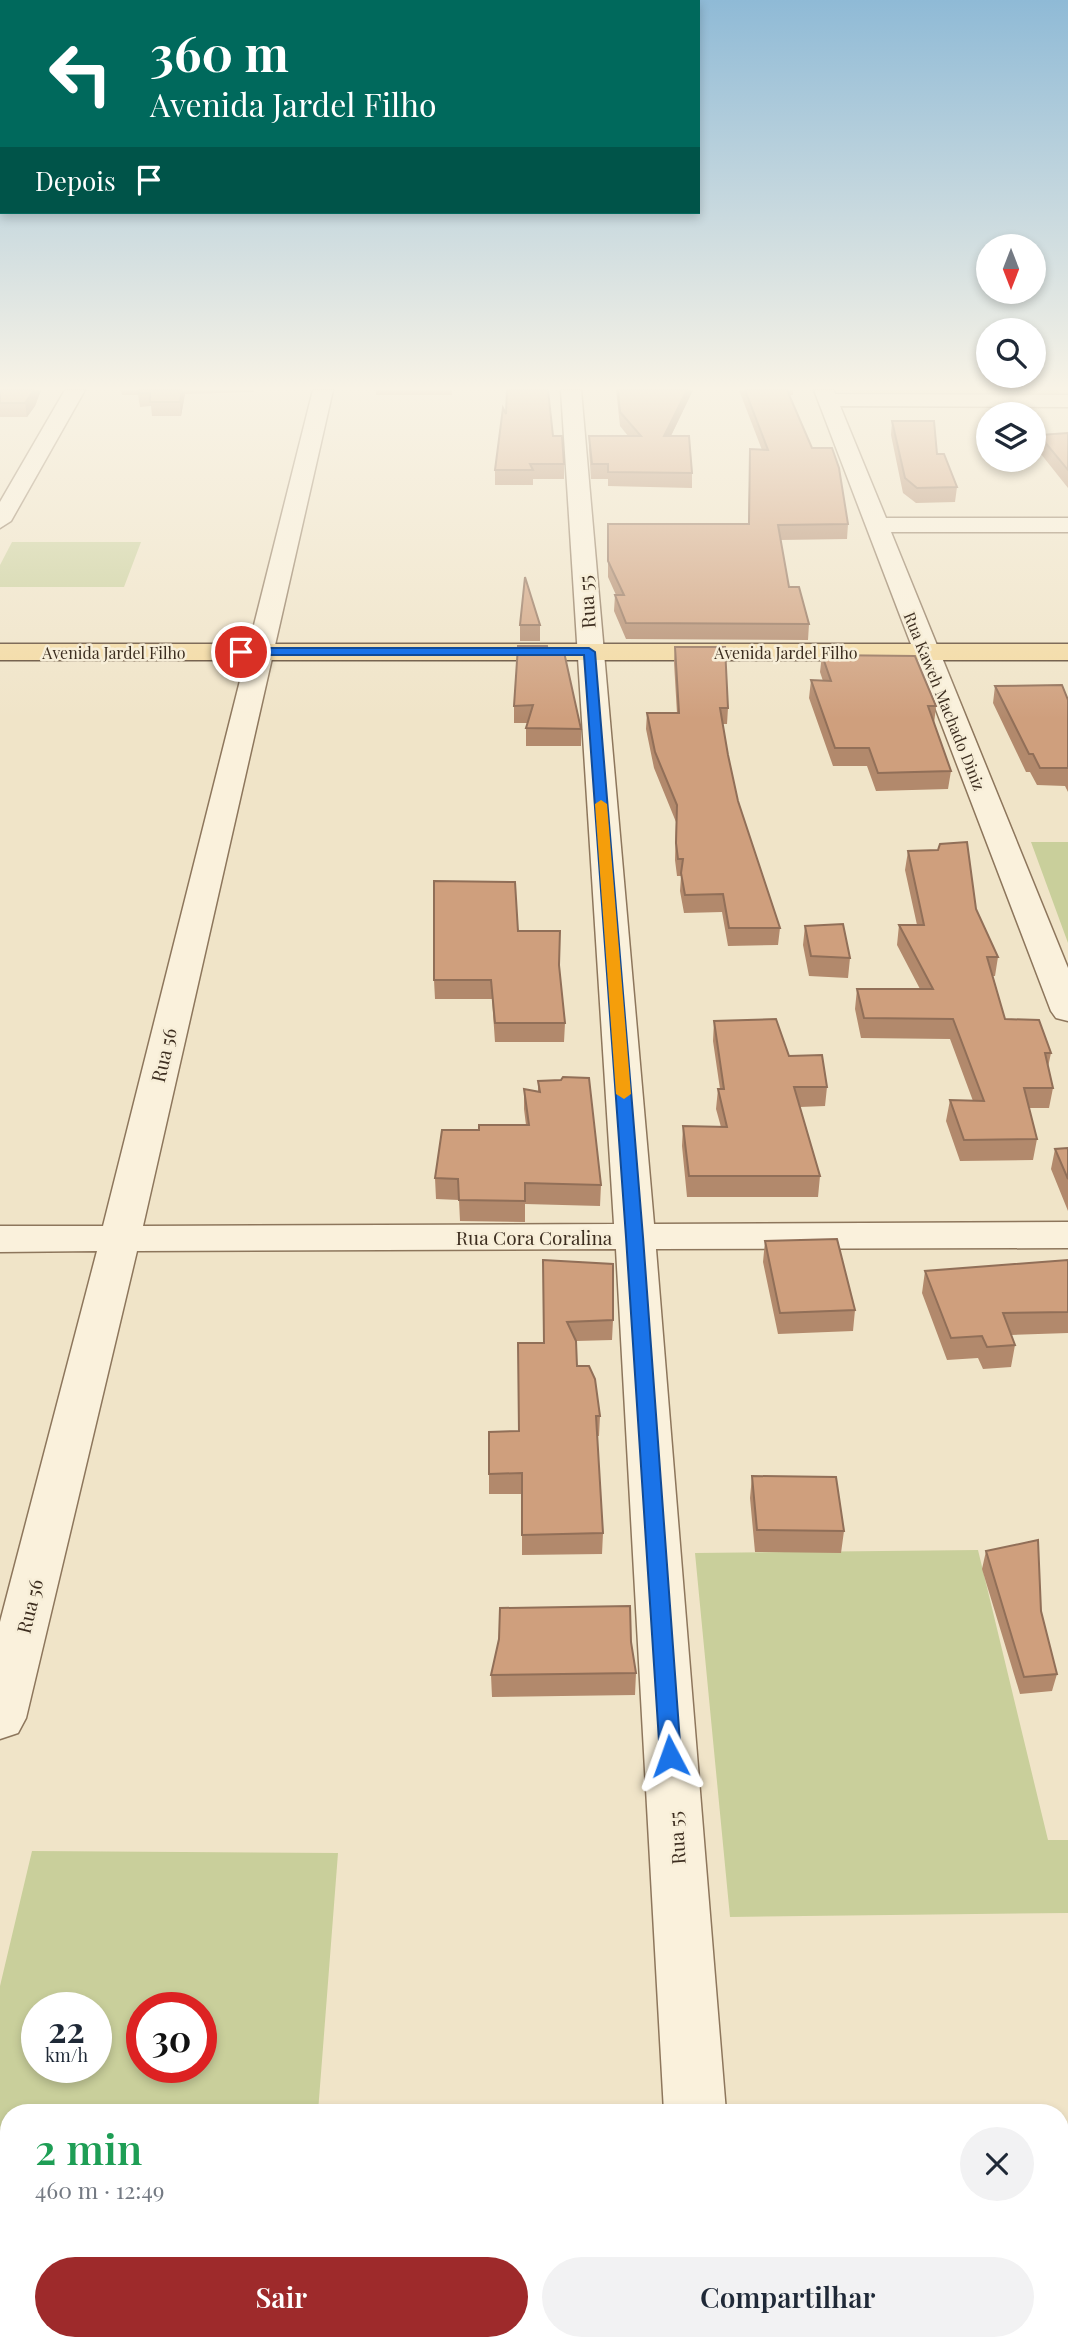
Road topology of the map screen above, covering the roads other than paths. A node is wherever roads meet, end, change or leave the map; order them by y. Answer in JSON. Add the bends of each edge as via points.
{"nodes":[{"id":1,"x":12,"y":500,"type":"edge"},
{"id":2,"x":296,"y":500,"type":"edge"},
{"id":3,"x":579,"y":500,"type":"edge"},
{"id":4,"x":866,"y":500,"type":"edge"},
{"id":5,"x":0,"y":521,"type":"edge"},
{"id":6,"x":876,"y":525,"type":"junction"},
{"id":7,"x":1068,"y":525,"type":"edge"},
{"id":8,"x":0,"y":652,"type":"edge"},
{"id":9,"x":259,"y":652,"type":"junction"},
{"id":10,"x":589,"y":652,"type":"junction"},
{"id":11,"x":1068,"y":652,"type":"edge"},
{"id":12,"x":926,"y":653,"type":"junction"},
{"id":13,"x":1068,"y":1011,"type":"edge"},
{"id":14,"x":1068,"y":1235,"type":"edge"},
{"id":15,"x":635,"y":1237,"type":"junction"},
{"id":16,"x":120,"y":1238,"type":"junction"},
{"id":17,"x":0,"y":1239,"type":"edge"},
{"id":18,"x":0,"y":1718,"type":"edge"},
{"id":19,"x":694,"y":2104,"type":"edge"}],
"edges":[{"from":1,"to":5,"type":"street"},
{"from":2,"to":9,"type":"street","name":"Rua 56"},
{"from":3,"to":10,"type":"street","name":"Rua 55"},
{"from":4,"to":6,"type":"street","name":"Rua Kaweh Machado Diniz"},
{"from":6,"to":7,"type":"street"},
{"from":6,"to":12,"type":"street","name":"Rua Kaweh Machado Diniz"},
{"from":8,"to":9,"type":"main road","name":"Avenida Jardel Filho"},
{"from":9,"to":10,"type":"main road","name":"Avenida Jardel Filho"},
{"from":9,"to":16,"type":"street","name":"Rua 56"},
{"from":10,"to":12,"type":"main road","name":"Avenida Jardel Filho"},
{"from":10,"to":15,"type":"street","name":"Rua 55"},
{"from":11,"to":12,"type":"main road","name":"Avenida Jardel Filho"},
{"from":12,"to":13,"type":"street","name":"Rua Kaweh Machado Diniz"},
{"from":14,"to":15,"type":"street","name":"Rua Cora Coralina"},
{"from":15,"to":16,"type":"street","name":"Rua Cora Coralina"},
{"from":15,"to":19,"type":"street","name":"Rua 55"},
{"from":16,"to":17,"type":"street","name":"Rua Cora Coralina"},
{"from":16,"to":18,"type":"street","name":"Rua 56"}]}
